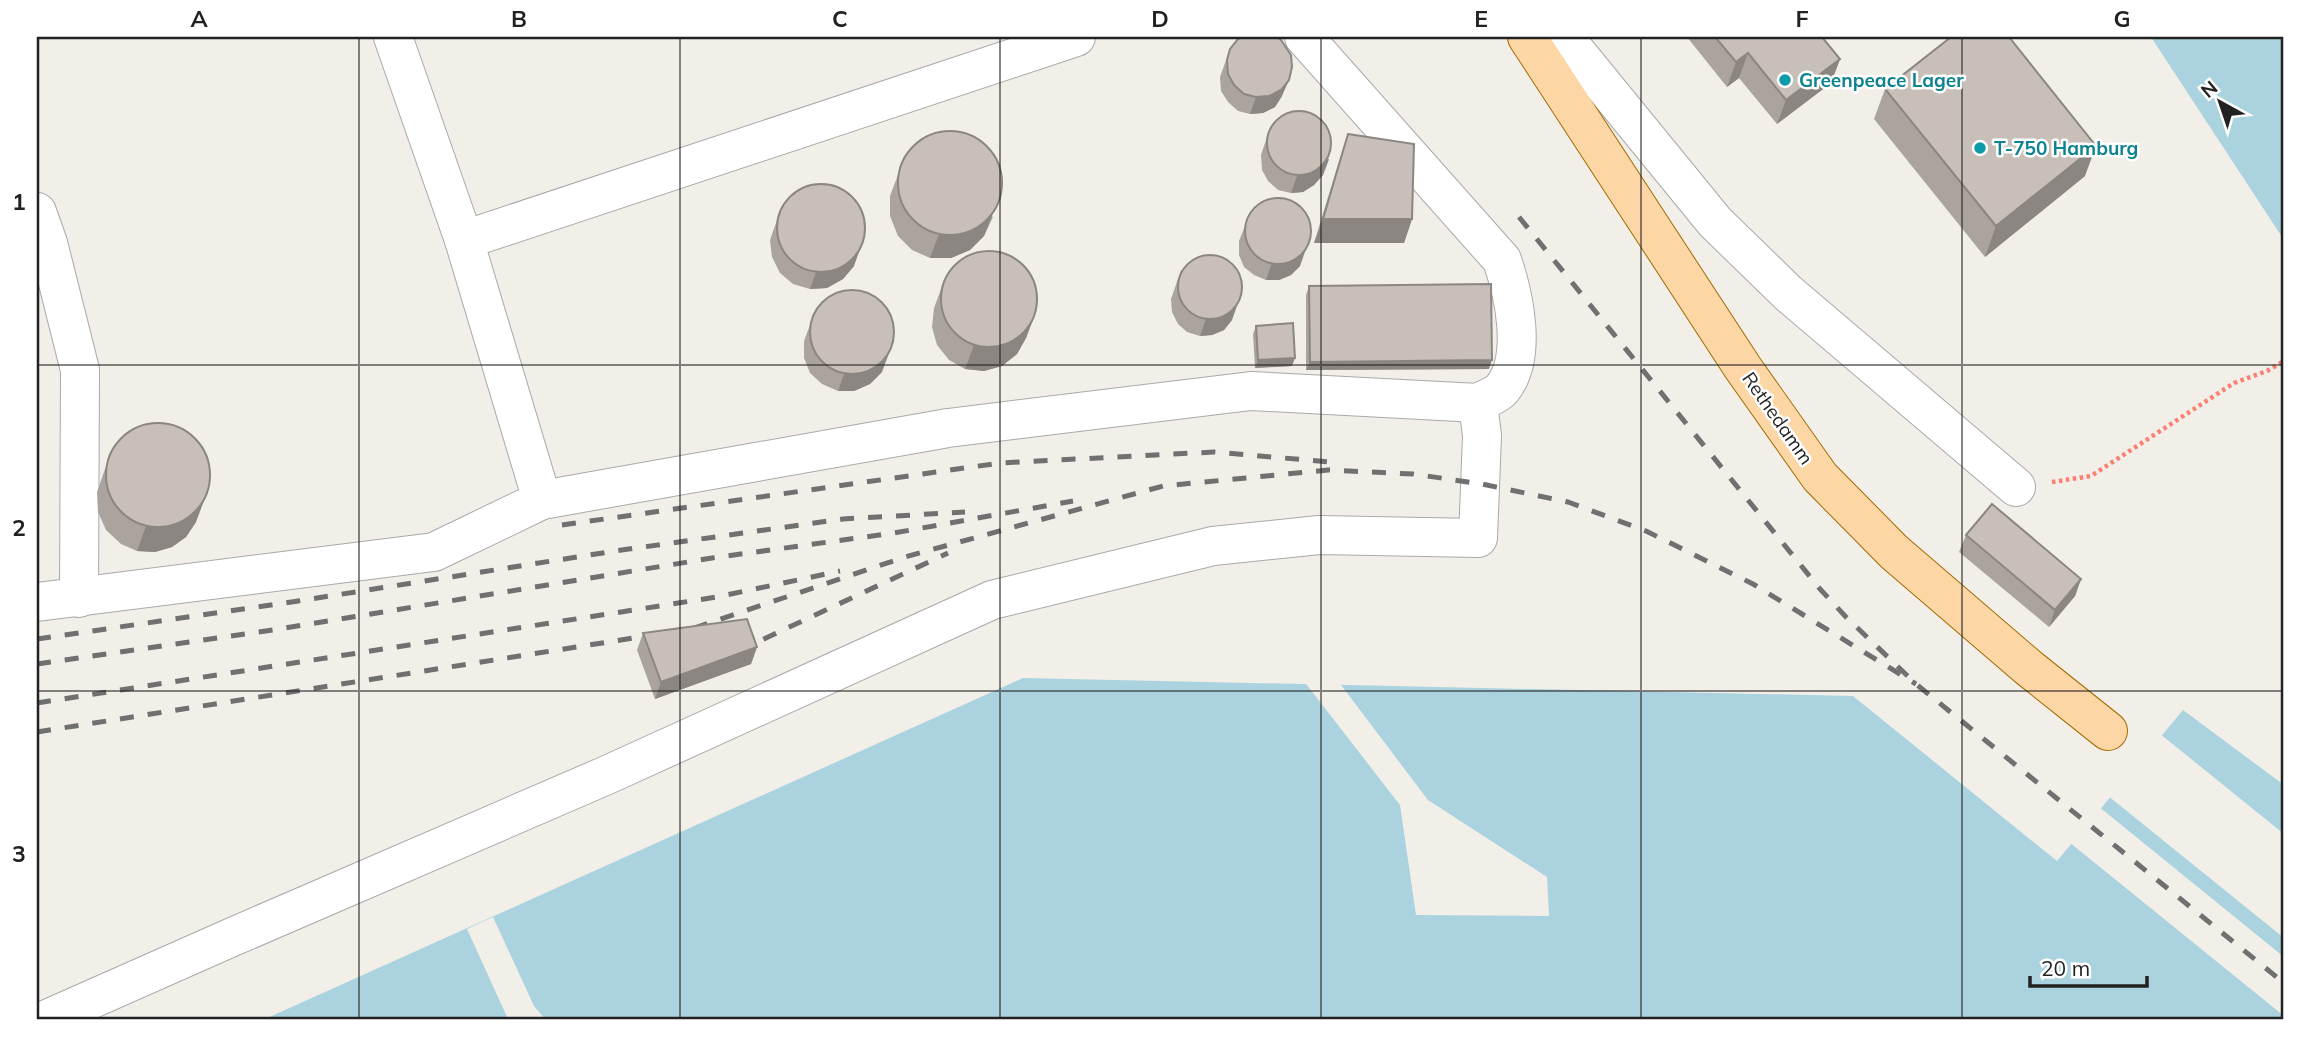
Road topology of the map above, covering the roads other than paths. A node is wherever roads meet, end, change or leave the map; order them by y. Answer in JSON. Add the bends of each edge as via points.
{"nodes":[{"id":1,"x":393,"y":37,"type":"edge"},
{"id":2,"x":1076,"y":37,"type":"edge"},
{"id":3,"x":1304,"y":37,"type":"edge"},
{"id":4,"x":1527,"y":37,"type":"edge"},
{"id":5,"x":1564,"y":37,"type":"edge"},
{"id":6,"x":37,"y":212,"type":"edge"},
{"id":7,"x":464,"y":240,"type":"junction"},
{"id":8,"x":1478,"y":403,"type":"junction"},
{"id":9,"x":2015,"y":487,"type":"road end"},
{"id":10,"x":542,"y":500,"type":"junction"},
{"id":11,"x":79,"y":598,"type":"junction"},
{"id":12,"x":37,"y":602,"type":"edge"},
{"id":13,"x":2108,"y":731,"type":"dead end"},
{"id":14,"x":47,"y":1019,"type":"edge"}],
"edges":[{"from":1,"to":7,"type":"lane"},
{"from":2,"to":7,"type":"lane"},
{"from":3,"to":8,"type":"lane","via":[[1502,260],[1512,289],[1517,357],[1502,389]]},
{"from":4,"to":13,"type":"main road","name":"Rethedamm","via":[[1757,389],[1820,477],[1894,552]]},
{"from":5,"to":9,"type":"lane","via":[[1716,222],[1816,318]]},
{"from":6,"to":11,"type":"lane","via":[[80,370]]},
{"from":7,"to":10,"type":"lane"},
{"from":8,"to":10,"type":"lane","via":[[1251,391],[948,428]]},
{"from":8,"to":14,"type":"lane","via":[[1482,436],[1478,538],[1319,535],[1213,546],[992,600],[607,775]]},
{"from":10,"to":11,"type":"lane","via":[[434,552]]},
{"from":11,"to":12,"type":"lane"}]}
